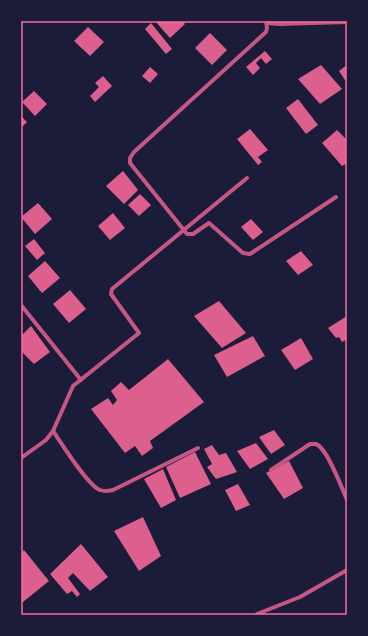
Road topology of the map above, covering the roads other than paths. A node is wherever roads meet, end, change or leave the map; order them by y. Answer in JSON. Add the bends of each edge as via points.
{"nodes":[{"id":1,"x":266,"y":22,"type":"edge"},
{"id":2,"x":347,"y":22,"type":"edge"},
{"id":3,"x":248,"y":178,"type":"dead end"},
{"id":4,"x":336,"y":197,"type":"dead end"},
{"id":5,"x":183,"y":231,"type":"junction"},
{"id":6,"x":21,"y":305,"type":"edge"},
{"id":7,"x":81,"y":380,"type":"junction"},
{"id":8,"x":53,"y":431,"type":"junction"},
{"id":9,"x":198,"y":448,"type":"dead end"},
{"id":10,"x":21,"y":458,"type":"edge"},
{"id":11,"x":271,"y":470,"type":"dead end"},
{"id":12,"x":347,"y":500,"type":"edge"},
{"id":13,"x":347,"y":570,"type":"edge"},
{"id":14,"x":257,"y":614,"type":"dead end"}],
"edges":[{"from":1,"to":2,"type":"street"},
{"from":1,"to":5,"type":"street","via":[[266,32],[130,158],[132,167]]},
{"from":3,"to":5,"type":"street"},
{"from":4,"to":5,"type":"street","via":[[250,254],[243,253],[209,223],[193,234]]},
{"from":5,"to":7,"type":"street","via":[[112,289],[111,294],[140,333]]},
{"from":6,"to":7,"type":"street"},
{"from":7,"to":8,"type":"street","via":[[71,389]]},
{"from":8,"to":9,"type":"street","via":[[90,483],[106,492]]},
{"from":8,"to":10,"type":"street","via":[[46,440]]},
{"from":11,"to":12,"type":"street","via":[[310,444],[316,444],[321,447],[332,464]]},
{"from":13,"to":14,"type":"street","via":[[300,597]]}]}
